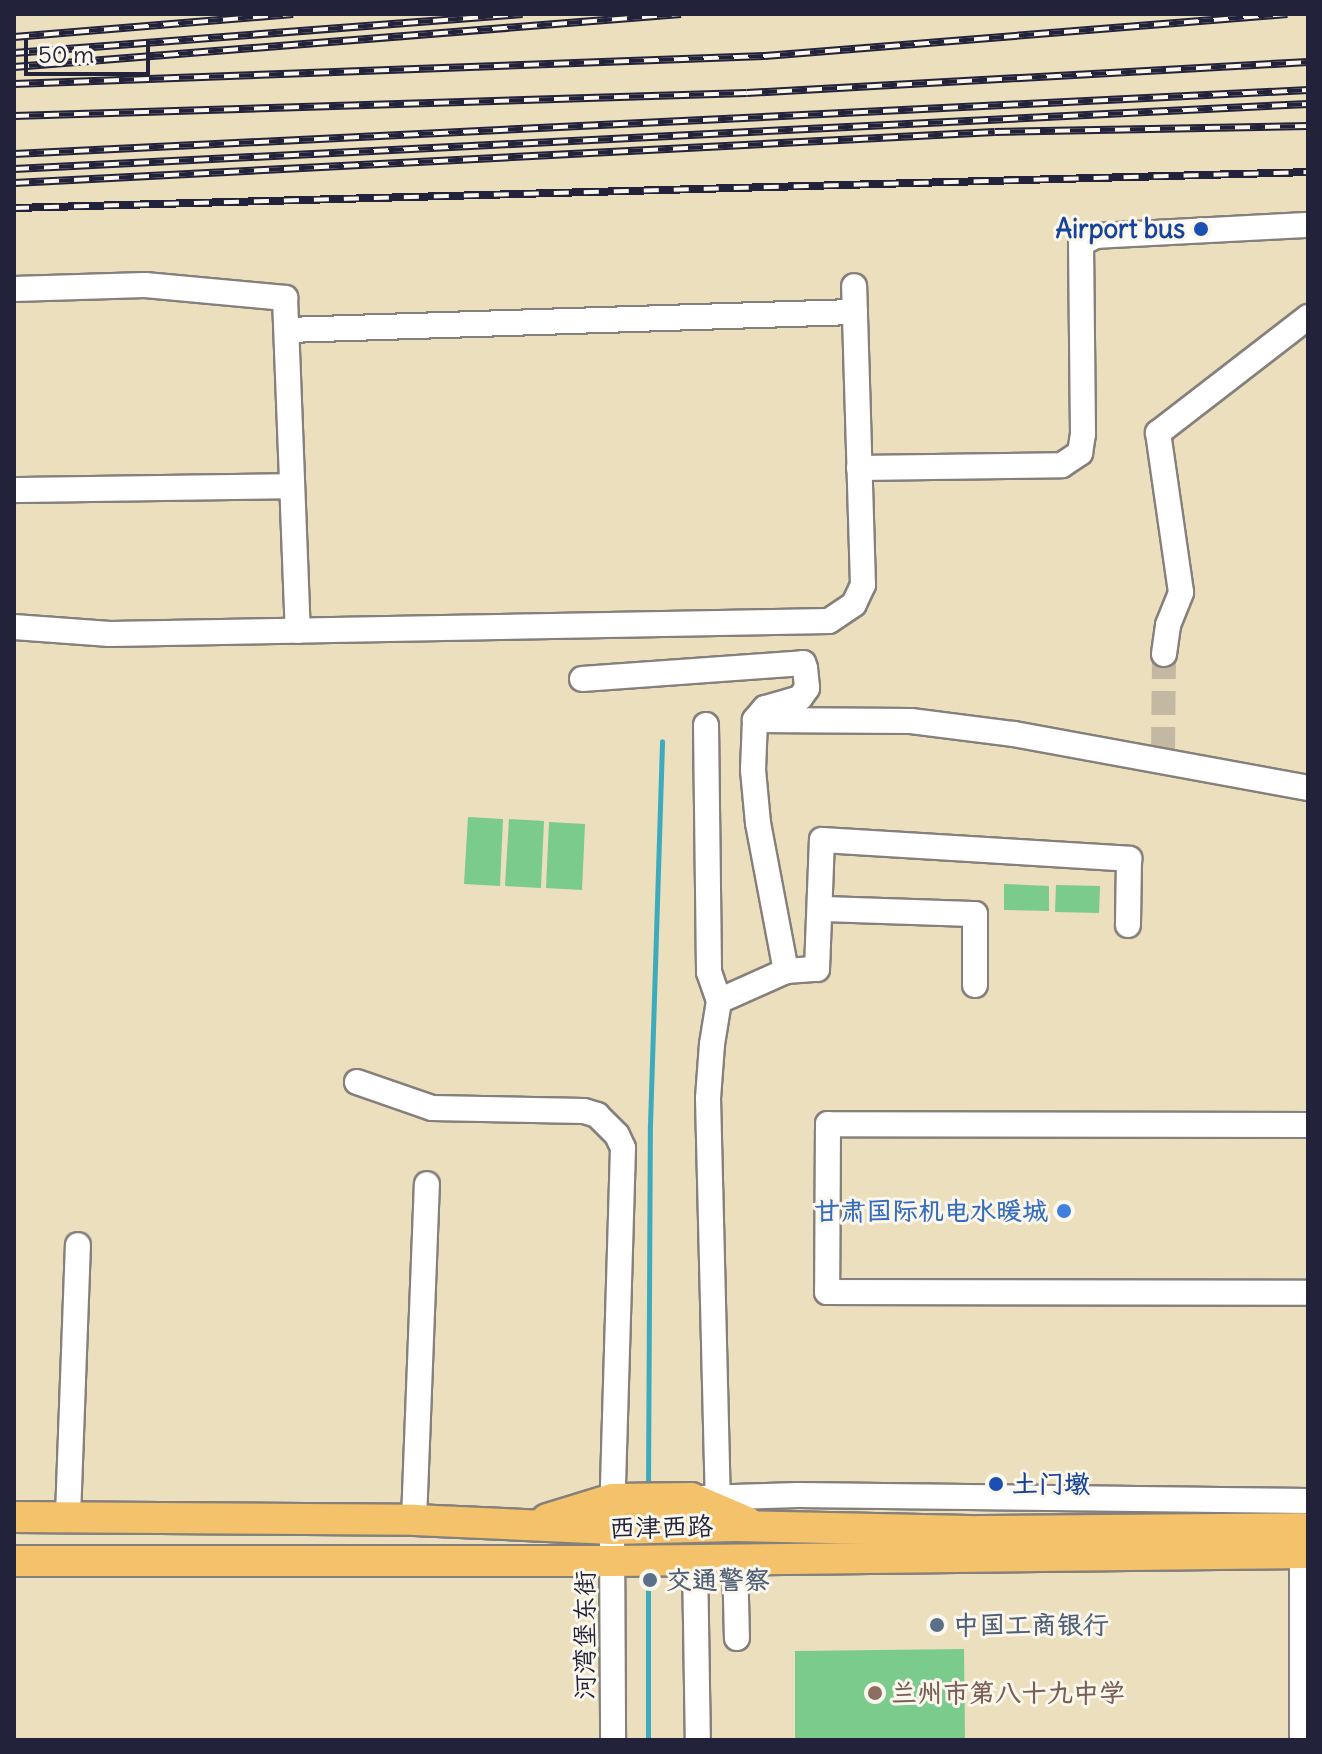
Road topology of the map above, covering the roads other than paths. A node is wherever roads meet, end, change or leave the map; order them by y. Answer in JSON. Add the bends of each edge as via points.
{"nodes":[{"id":1,"x":1308,"y":225,"type":"edge"},
{"id":2,"x":854,"y":286,"type":"dead end"},
{"id":3,"x":14,"y":289,"type":"edge"},
{"id":4,"x":855,"y":312,"type":"junction"},
{"id":5,"x":1308,"y":317,"type":"edge"},
{"id":6,"x":287,"y":330,"type":"junction"},
{"id":7,"x":859,"y":468,"type":"junction"},
{"id":8,"x":292,"y":486,"type":"junction"},
{"id":9,"x":14,"y":490,"type":"edge"},
{"id":10,"x":14,"y":627,"type":"edge"},
{"id":11,"x":298,"y":631,"type":"junction"},
{"id":12,"x":1164,"y":654,"type":"tunnel mouth"},
{"id":13,"x":582,"y":679,"type":"dead end"},
{"id":14,"x":755,"y":720,"type":"junction"},
{"id":15,"x":706,"y":725,"type":"dead end"},
{"id":16,"x":1308,"y":788,"type":"edge"},
{"id":17,"x":821,"y":909,"type":"junction"},
{"id":18,"x":1128,"y":925,"type":"dead end"},
{"id":19,"x":786,"y":971,"type":"junction"},
{"id":20,"x":975,"y":985,"type":"dead end"},
{"id":21,"x":719,"y":1001,"type":"junction"},
{"id":22,"x":357,"y":1082,"type":"dead end"},
{"id":23,"x":1308,"y":1125,"type":"edge"},
{"id":24,"x":427,"y":1184,"type":"dead end"},
{"id":25,"x":78,"y":1245,"type":"dead end"},
{"id":26,"x":1308,"y":1293,"type":"edge"},
{"id":27,"x":704,"y":1498,"type":"junction"},
{"id":28,"x":636,"y":1499,"type":"junction"},
{"id":29,"x":1308,"y":1501,"type":"edge"},
{"id":30,"x":68,"y":1516,"type":"junction"},
{"id":31,"x":14,"y":1517,"type":"edge"},
{"id":32,"x":414,"y":1520,"type":"junction"},
{"id":33,"x":526,"y":1525,"type":"junction"},
{"id":34,"x":756,"y":1526,"type":"junction"},
{"id":35,"x":619,"y":1529,"type":"junction"},
{"id":36,"x":1306,"y":1544,"type":"edge"},
{"id":37,"x":735,"y":1558,"type":"junction"},
{"id":38,"x":686,"y":1559,"type":"junction"},
{"id":39,"x":619,"y":1560,"type":"junction"},
{"id":40,"x":14,"y":1561,"type":"edge"},
{"id":41,"x":737,"y":1638,"type":"dead end"},
{"id":42,"x":613,"y":1740,"type":"edge"},
{"id":43,"x":698,"y":1740,"type":"edge"},
{"id":44,"x":1302,"y":1740,"type":"edge"}],
"edges":[{"from":1,"to":7,"type":"street","via":[[1096,236],[1081,243],[1083,434],[1080,453],[1062,465]]},
{"from":2,"to":4,"type":"street"},
{"from":3,"to":6,"type":"street","via":[[145,285],[285,298]]},
{"from":4,"to":6,"type":"street"},
{"from":4,"to":7,"type":"street"},
{"from":5,"to":12,"type":"street","via":[[1158,433],[1181,592]]},
{"from":6,"to":8,"type":"street"},
{"from":7,"to":11,"type":"street","via":[[863,585],[847,611],[829,621]]},
{"from":8,"to":9,"type":"street"},
{"from":8,"to":11,"type":"street"},
{"from":10,"to":11,"type":"street","via":[[110,634]]},
{"from":13,"to":14,"type":"street","via":[[803,663],[807,688],[800,698],[765,708]]},
{"from":14,"to":16,"type":"street","via":[[911,721],[1163,756]]},
{"from":14,"to":19,"type":"street","via":[[758,823]]},
{"from":15,"to":21,"type":"street","via":[[709,972]]},
{"from":17,"to":18,"type":"street","via":[[822,840],[1129,859]]},
{"from":17,"to":19,"type":"street","via":[[817,969]]},
{"from":17,"to":20,"type":"street","via":[[975,914]]},
{"from":19,"to":21,"type":"street"},
{"from":21,"to":27,"type":"street","via":[[708,1098]]},
{"from":22,"to":28,"type":"street","name":"河湾堡东街","via":[[432,1108],[584,1111],[609,1124],[617,1135],[623,1148]]},
{"from":23,"to":26,"type":"street","via":[[828,1124],[827,1292]]},
{"from":24,"to":32,"type":"street"},
{"from":25,"to":30,"type":"street"},
{"from":27,"to":28,"type":"main road"},
{"from":27,"to":29,"type":"street"},
{"from":27,"to":34,"type":"main road"},
{"from":28,"to":33,"type":"main road"},
{"from":28,"to":35,"type":"street","name":"河湾堡东街"},
{"from":30,"to":31,"type":"main road","name":"西津西路"},
{"from":30,"to":32,"type":"main road","name":"西津西路"},
{"from":32,"to":33,"type":"main road","name":"西津西路"},
{"from":33,"to":35,"type":"main road","name":"西津西路"},
{"from":34,"to":35,"type":"main road","name":"西津西路"},
{"from":34,"to":36,"type":"main road","name":"西津西路"},
{"from":35,"to":39,"type":"street","name":"河湾堡东街"},
{"from":36,"to":37,"type":"main road","name":"西津西路"},
{"from":36,"to":44,"type":"street"},
{"from":37,"to":38,"type":"main road","name":"西津西路"},
{"from":37,"to":41,"type":"street"},
{"from":38,"to":39,"type":"main road","name":"西津西路"},
{"from":38,"to":43,"type":"street"},
{"from":39,"to":40,"type":"main road","name":"西津西路"},
{"from":39,"to":42,"type":"street","name":"河湾堡东街"}]}
